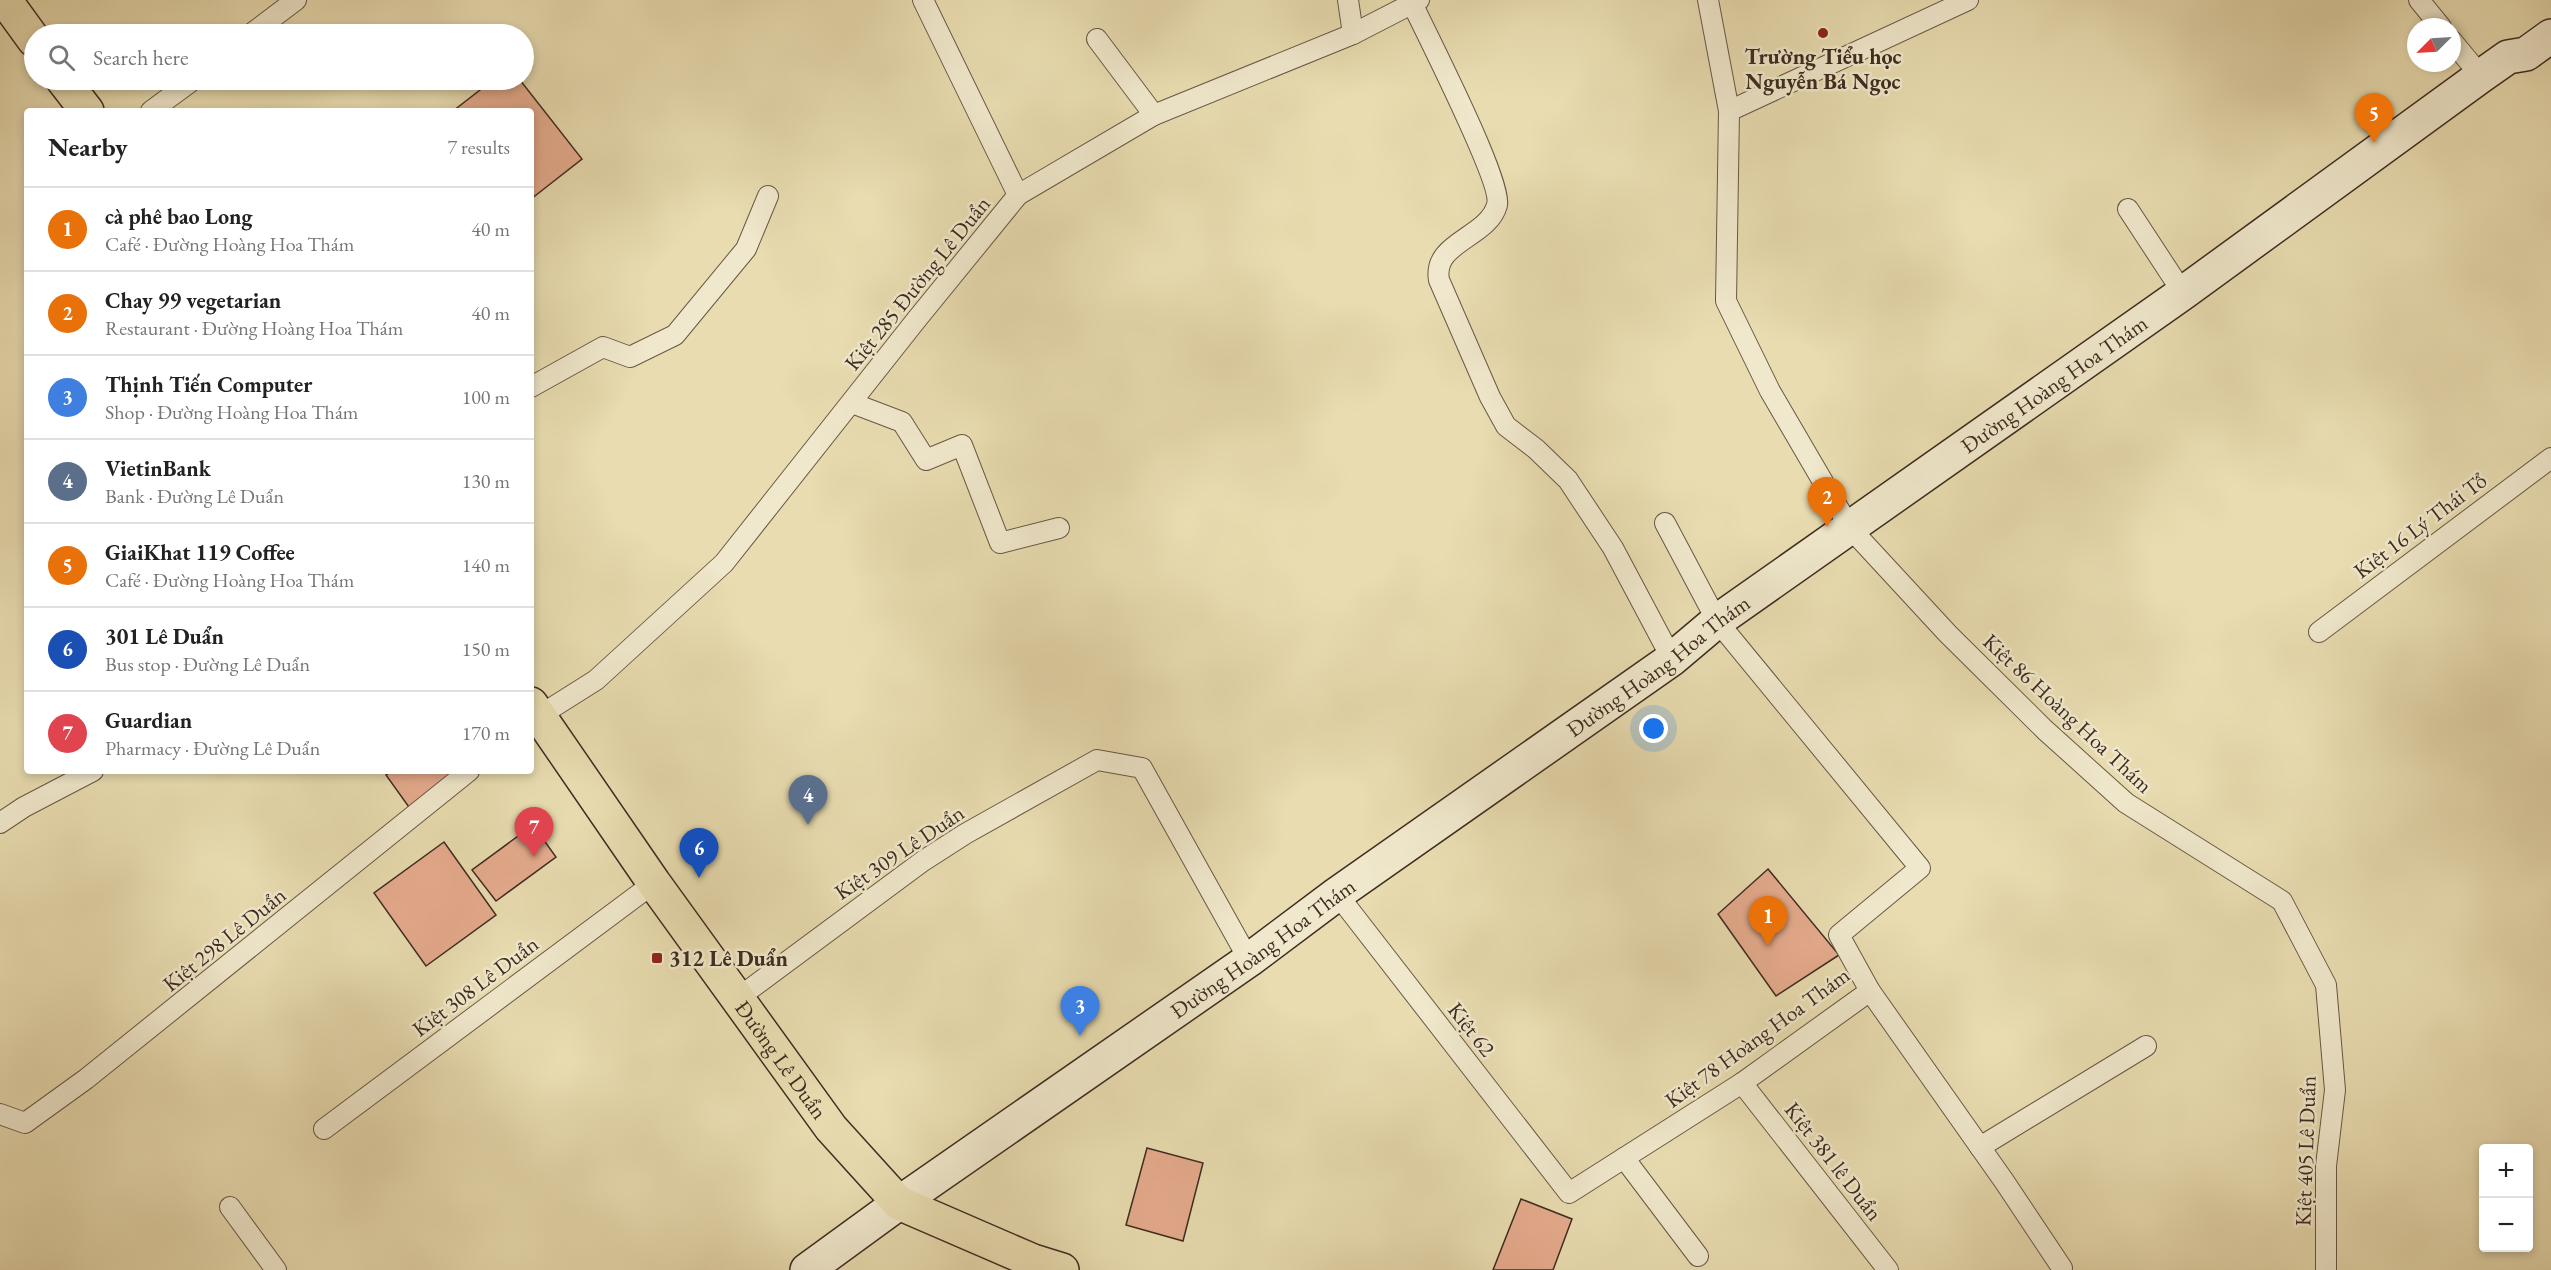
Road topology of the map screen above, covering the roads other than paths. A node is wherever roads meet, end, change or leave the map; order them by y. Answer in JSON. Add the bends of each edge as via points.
{"nodes":[{"id":1,"x":5,"y":0,"type":"edge"},
{"id":2,"x":296,"y":0,"type":"edge"},
{"id":3,"x":923,"y":0,"type":"edge"},
{"id":4,"x":1348,"y":0,"type":"edge"},
{"id":5,"x":1708,"y":0,"type":"edge"},
{"id":6,"x":1968,"y":0,"type":"edge"},
{"id":7,"x":2419,"y":0,"type":"edge"},
{"id":8,"x":1416,"y":2,"type":"edge"},
{"id":9,"x":2551,"y":14,"type":"edge"},
{"id":10,"x":2434,"y":18,"type":"edge"},
{"id":11,"x":264,"y":24,"type":"edge"},
{"id":12,"x":24,"y":26,"type":"edge"},
{"id":13,"x":1353,"y":34,"type":"junction"},
{"id":14,"x":2551,"y":36,"type":"edge"},
{"id":15,"x":1096,"y":39,"type":"dead end"},
{"id":16,"x":2461,"y":52,"type":"edge"},
{"id":17,"x":2508,"y":57,"type":"junction"},
{"id":18,"x":2481,"y":76,"type":"junction"},
{"id":19,"x":71,"y":90,"type":"edge"},
{"id":20,"x":180,"y":90,"type":"edge"},
{"id":21,"x":85,"y":108,"type":"edge"},
{"id":22,"x":156,"y":108,"type":"edge"},
{"id":23,"x":1729,"y":111,"type":"junction"},
{"id":24,"x":1154,"y":116,"type":"junction"},
{"id":25,"x":1018,"y":195,"type":"junction"},
{"id":26,"x":768,"y":196,"type":"dead end"},
{"id":27,"x":2128,"y":209,"type":"dead end"},
{"id":28,"x":2183,"y":293,"type":"junction"},
{"id":29,"x":534,"y":385,"type":"edge"},
{"id":30,"x":852,"y":403,"type":"junction"},
{"id":31,"x":2551,"y":458,"type":"edge"},
{"id":32,"x":1665,"y":523,"type":"dead end"},
{"id":33,"x":1059,"y":528,"type":"dead end"},
{"id":34,"x":1850,"y":528,"type":"junction"},
{"id":35,"x":1717,"y":621,"type":"junction"},
{"id":36,"x":2319,"y":632,"type":"dead end"},
{"id":37,"x":1672,"y":659,"type":"junction"},
{"id":38,"x":534,"y":713,"type":"edge"},
{"id":39,"x":87,"y":774,"type":"edge"},
{"id":40,"x":465,"y":774,"type":"edge"},
{"id":41,"x":0,"y":823,"type":"edge"},
{"id":42,"x":654,"y":883,"type":"junction"},
{"id":43,"x":1337,"y":894,"type":"junction"},
{"id":44,"x":2282,"y":901,"type":"joint"},
{"id":45,"x":1249,"y":960,"type":"junction"},
{"id":46,"x":1870,"y":990,"type":"junction"},
{"id":47,"x":738,"y":998,"type":"junction"},
{"id":48,"x":2146,"y":1046,"type":"dead end"},
{"id":49,"x":1742,"y":1083,"type":"junction"},
{"id":50,"x":0,"y":1113,"type":"edge"},
{"id":51,"x":324,"y":1129,"type":"dead end"},
{"id":52,"x":1980,"y":1147,"type":"junction"},
{"id":53,"x":1624,"y":1158,"type":"junction"},
{"id":54,"x":1569,"y":1193,"type":"joint"},
{"id":55,"x":899,"y":1203,"type":"junction"},
{"id":56,"x":230,"y":1207,"type":"dead end"},
{"id":57,"x":1698,"y":1256,"type":"dead end"},
{"id":58,"x":2062,"y":1268,"type":"dead end"},
{"id":59,"x":276,"y":1270,"type":"edge"},
{"id":60,"x":807,"y":1270,"type":"edge"},
{"id":61,"x":1062,"y":1270,"type":"edge"},
{"id":62,"x":1888,"y":1270,"type":"edge"},
{"id":63,"x":2326,"y":1270,"type":"edge"}],
"edges":[{"from":1,"to":12,"type":"main road"},
{"from":2,"to":11,"type":"lane"},
{"from":3,"to":25,"type":"lane"},
{"from":4,"to":13,"type":"lane"},
{"from":5,"to":23,"type":"lane","name":"Kiệt 86 Hoàng Hoa Thám"},
{"from":6,"to":23,"type":"lane"},
{"from":7,"to":10,"type":"lane"},
{"from":8,"to":13,"type":"lane","name":"Kiệt 285 Đường Lê Duẩn"},
{"from":8,"to":37,"type":"lane","via":[[1488,164],[1498,196],[1484,226],[1451,248],[1441,262],[1439,280],[1506,426],[1568,480],[1612,548]]},
{"from":9,"to":17,"type":"main road","name":"Đường Hoàng Hoa Thám","via":[[2516,41]]},
{"from":13,"to":24,"type":"lane","name":"Kiệt 285 Đường Lê Duẩn"},
{"from":14,"to":17,"type":"main road","name":"Đường Hoàng Hoa Thám","via":[[2526,54]]},
{"from":15,"to":24,"type":"lane"},
{"from":16,"to":18,"type":"lane"},
{"from":17,"to":18,"type":"main road","name":"Đường Hoàng Hoa Thám"},
{"from":18,"to":28,"type":"main road","name":"Đường Hoàng Hoa Thám"},
{"from":19,"to":21,"type":"main road"},
{"from":20,"to":22,"type":"lane"},
{"from":23,"to":34,"type":"lane","name":"Kiệt 86 Hoàng Hoa Thám","via":[[1726,301],[1770,391]]},
{"from":24,"to":25,"type":"lane","name":"Kiệt 285 Đường Lê Duẩn"},
{"from":25,"to":30,"type":"lane","name":"Kiệt 285 Đường Lê Duẩn"},
{"from":26,"to":29,"type":"lane","via":[[746,249],[675,335],[630,357],[603,347]]},
{"from":27,"to":28,"type":"lane"},
{"from":28,"to":34,"type":"main road","name":"Đường Hoàng Hoa Thám"},
{"from":30,"to":33,"type":"lane","via":[[902,422],[926,460],[962,445],[999,543]]},
{"from":30,"to":38,"type":"lane","name":"Kiệt 285 Đường Lê Duẩn","via":[[724,563],[596,681]]},
{"from":31,"to":36,"type":"lane","name":"Kiệt 16 Lý Thái Tổ"},
{"from":32,"to":35,"type":"lane"},
{"from":34,"to":35,"type":"main road","name":"Đường Hoàng Hoa Thám"},
{"from":34,"to":44,"type":"lane","name":"Kiệt 86 Hoàng Hoa Thám","via":[[1948,634],[2126,803]]},
{"from":35,"to":37,"type":"main road","name":"Đường Hoàng Hoa Thám"},
{"from":35,"to":46,"type":"lane","name":"Kiệt 78 Hoàng Hoa Thám","via":[[1920,868],[1839,935]]},
{"from":37,"to":43,"type":"main road","name":"Đường Hoàng Hoa Thám"},
{"from":38,"to":42,"type":"main road","name":"Đường Lê Duẩn"},
{"from":39,"to":41,"type":"lane"},
{"from":40,"to":50,"type":"lane","name":"Kiệt 298 Lê Duẩn","via":[[86,1079],[24,1123]]},
{"from":42,"to":47,"type":"main road","name":"Đường Lê Duẩn"},
{"from":42,"to":51,"type":"lane","name":"Kiệt 308 Lê Duẩn"},
{"from":43,"to":45,"type":"main road","name":"Đường Hoàng Hoa Thám"},
{"from":43,"to":54,"type":"lane","name":"Kiệt 62"},
{"from":44,"to":63,"type":"lane","name":"Kiệt 405 Lê Duẩn","via":[[2326,984],[2335,1090],[2326,1166]]},
{"from":45,"to":47,"type":"lane","name":"Kiệt 309 Lê Duẩn","via":[[1142,768],[1097,760],[942,848]]},
{"from":45,"to":55,"type":"main road","name":"Đường Hoàng Hoa Thám"},
{"from":46,"to":49,"type":"lane","name":"Kiệt 78 Hoàng Hoa Thám"},
{"from":46,"to":52,"type":"lane"},
{"from":47,"to":55,"type":"main road","name":"Đường Lê Duẩn","via":[[831,1128]]},
{"from":48,"to":52,"type":"lane"},
{"from":49,"to":53,"type":"lane","name":"Kiệt 78 Hoàng Hoa Thám"},
{"from":49,"to":62,"type":"lane","name":"Kiệt 381 lê Duẩn"},
{"from":52,"to":58,"type":"lane"},
{"from":53,"to":54,"type":"lane","name":"Kiệt 78 Hoàng Hoa Thám"},
{"from":53,"to":57,"type":"lane"},
{"from":55,"to":60,"type":"main road","name":"Đường Hoàng Hoa Thám"},
{"from":55,"to":61,"type":"main road","name":"Đường Lê Duẩn"},
{"from":56,"to":59,"type":"lane"}]}
